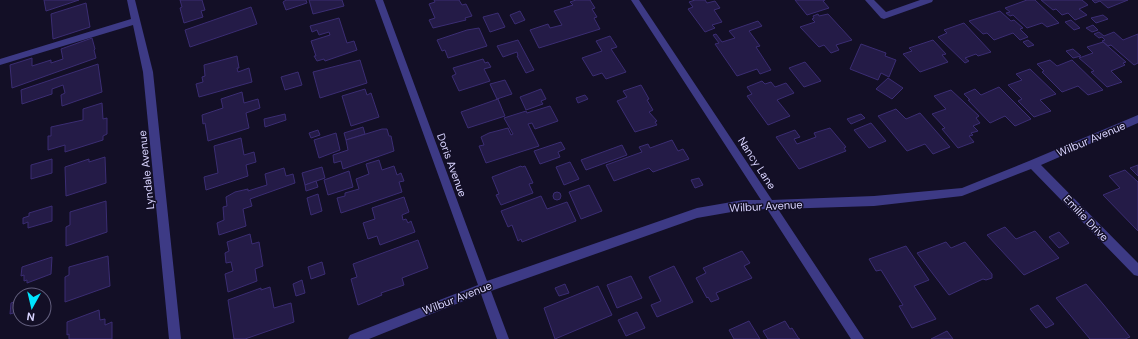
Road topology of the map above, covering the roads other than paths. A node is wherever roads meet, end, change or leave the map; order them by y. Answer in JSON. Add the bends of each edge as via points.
{"nodes":[{"id":1,"x":131,"y":0,"type":"edge"},
{"id":2,"x":379,"y":0,"type":"edge"},
{"id":3,"x":635,"y":0,"type":"edge"},
{"id":4,"x":869,"y":0,"type":"edge"},
{"id":5,"x":929,"y":0,"type":"edge"},
{"id":6,"x":136,"y":21,"type":"junction"},
{"id":7,"x":2,"y":62,"type":"dead end"},
{"id":8,"x":1138,"y":119,"type":"edge"},
{"id":9,"x":1033,"y":164,"type":"junction"},
{"id":10,"x":770,"y":206,"type":"junction"},
{"id":11,"x":1138,"y":271,"type":"edge"},
{"id":12,"x":484,"y":288,"type":"junction"},
{"id":13,"x":175,"y":339,"type":"edge"},
{"id":14,"x":354,"y":339,"type":"edge"},
{"id":15,"x":504,"y":339,"type":"edge"},
{"id":16,"x":858,"y":339,"type":"edge"}],
"edges":[{"from":1,"to":6,"type":"street","name":"Lyndale Avenue"},
{"from":2,"to":12,"type":"street","name":"Doris Avenue"},
{"from":3,"to":10,"type":"street","name":"Nancy Lane"},
{"from":4,"to":5,"type":"street","via":[[884,16]]},
{"from":6,"to":7,"type":"street"},
{"from":6,"to":13,"type":"street","name":"Lyndale Avenue","via":[[148,72]]},
{"from":8,"to":9,"type":"street","name":"Wilbur Avenue"},
{"from":9,"to":10,"type":"street","name":"Wilbur Avenue","via":[[962,192],[874,202]]},
{"from":9,"to":11,"type":"street","name":"Emilie Drive"},
{"from":10,"to":12,"type":"street","name":"Wilbur Avenue","via":[[743,206],[697,213]]},
{"from":10,"to":16,"type":"street","name":"Nancy Lane"},
{"from":12,"to":14,"type":"street","name":"Wilbur Avenue"},
{"from":12,"to":15,"type":"street","name":"Doris Avenue"}]}
